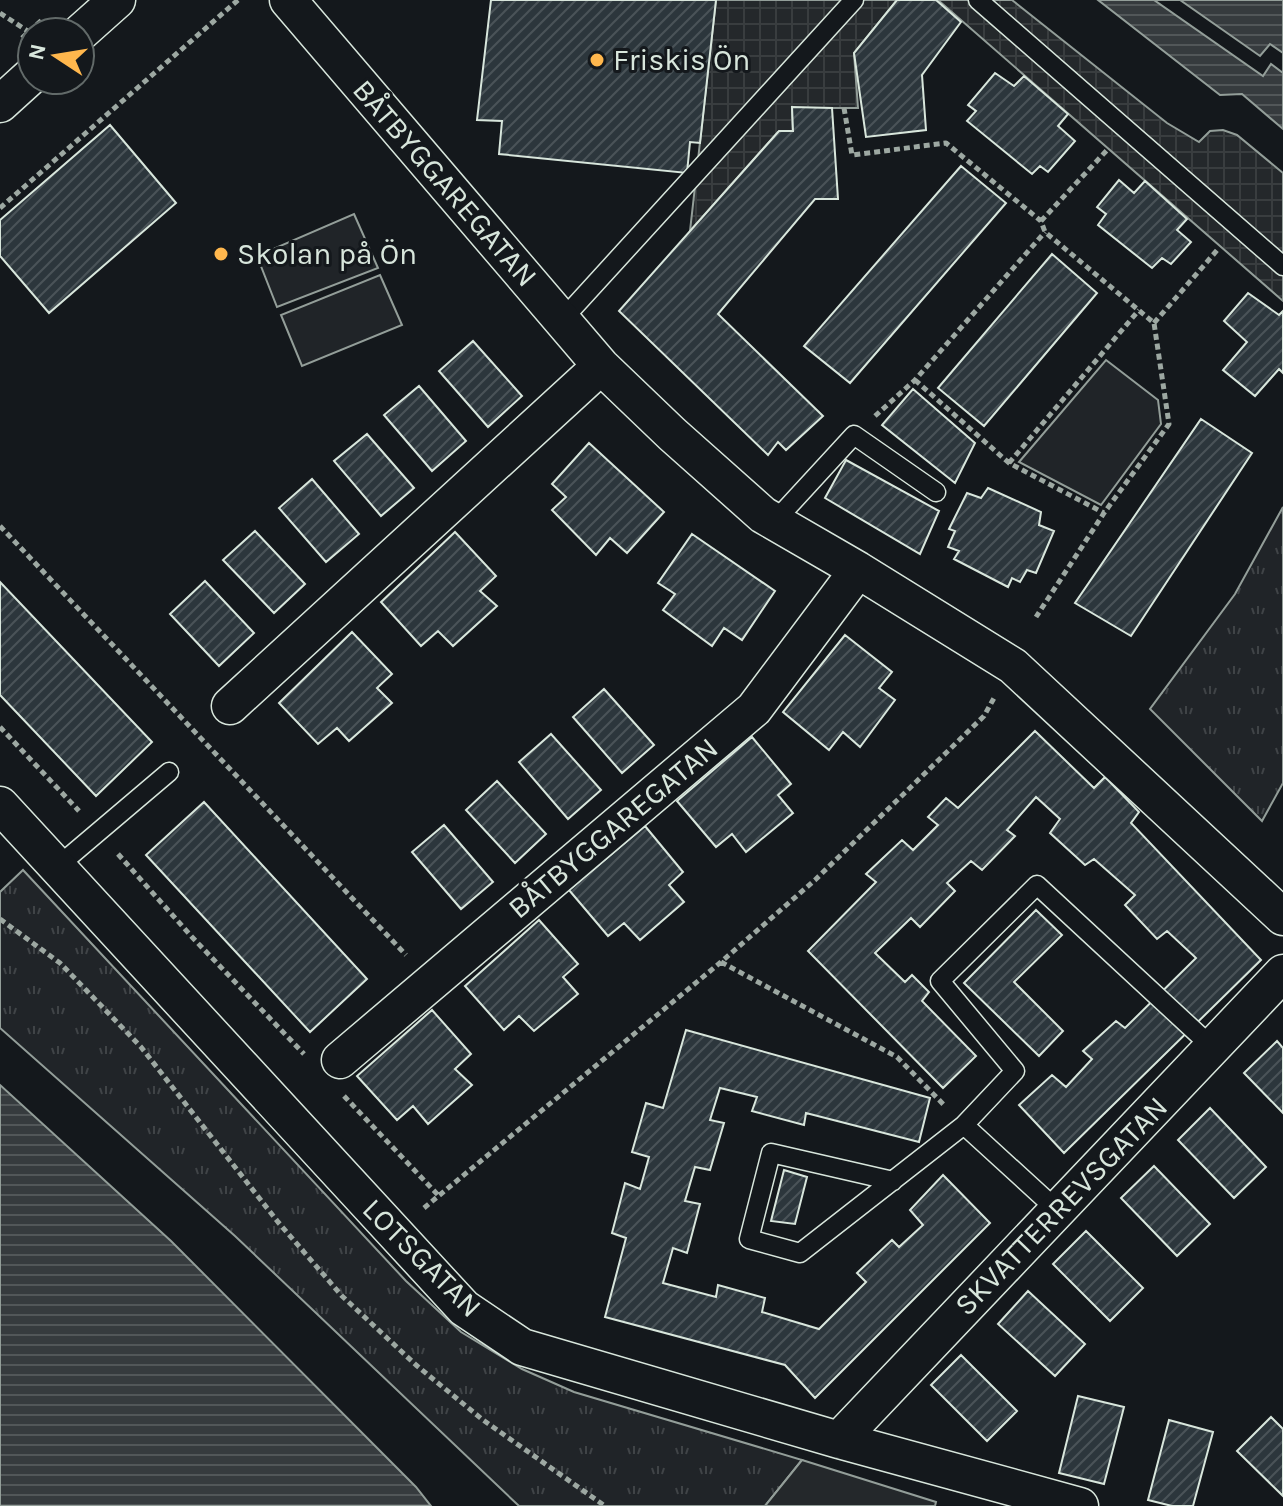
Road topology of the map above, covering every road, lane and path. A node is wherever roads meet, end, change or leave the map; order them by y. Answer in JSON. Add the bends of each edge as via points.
{"nodes":[{"id":1,"x":117,"y":0,"type":"edge"},
{"id":2,"x":238,"y":0,"type":"edge"},
{"id":3,"x":288,"y":0,"type":"edge"},
{"id":4,"x":854,"y":0,"type":"edge"},
{"id":5,"x":978,"y":0,"type":"edge"},
{"id":6,"x":96,"y":19,"type":"edge"},
{"id":7,"x":16,"y":73,"type":"edge"},
{"id":8,"x":0,"y":104,"type":"edge"},
{"id":9,"x":844,"y":108,"type":"dead end"},
{"id":10,"x":1108,"y":149,"type":"dead end"},
{"id":11,"x":0,"y":208,"type":"edge"},
{"id":12,"x":1041,"y":221,"type":"junction"},
{"id":13,"x":1045,"y":232,"type":"junction"},
{"id":14,"x":1220,"y":247,"type":"dead end"},
{"id":15,"x":1283,"y":266,"type":"edge"},
{"id":16,"x":1139,"y":310,"type":"junction"},
{"id":17,"x":562,"y":320,"type":"junction"},
{"id":18,"x":1154,"y":323,"type":"junction"},
{"id":19,"x":601,"y":366,"type":"junction"},
{"id":20,"x":915,"y":380,"type":"junction"},
{"id":21,"x":854,"y":435,"type":"junction"},
{"id":22,"x":1009,"y":463,"type":"junction"},
{"id":23,"x":936,"y":492,"type":"dead end"},
{"id":24,"x":1104,"y":513,"type":"junction"},
{"id":25,"x":774,"y":522,"type":"junction"},
{"id":26,"x":0,"y":526,"type":"edge"},
{"id":27,"x":858,"y":570,"type":"junction"},
{"id":28,"x":1036,"y":617,"type":"dead end"},
{"id":29,"x":1013,"y":666,"type":"junction"},
{"id":30,"x":230,"y":706,"type":"joint"},
{"id":31,"x":0,"y":727,"type":"edge"},
{"id":32,"x":202,"y":739,"type":"junction"},
{"id":33,"x":169,"y":772,"type":"joint"},
{"id":34,"x":0,"y":805,"type":"edge"},
{"id":35,"x":99,"y":832,"type":"junction"},
{"id":36,"x":57,"y":867,"type":"junction"},
{"id":37,"x":1283,"y":917,"type":"edge"},
{"id":38,"x":0,"y":919,"type":"edge"},
{"id":39,"x":721,"y":962,"type":"junction"},
{"id":40,"x":1283,"y":973,"type":"edge"},
{"id":41,"x":431,"y":982,"type":"junction"},
{"id":42,"x":1212,"y":1047,"type":"junction"},
{"id":43,"x":331,"y":1072,"type":"junction"},
{"id":44,"x":964,"y":1125,"type":"junction"},
{"id":45,"x":893,"y":1181,"type":"junction"},
{"id":46,"x":439,"y":1196,"type":"junction"},
{"id":47,"x":1057,"y":1210,"type":"junction"},
{"id":48,"x":395,"y":1232,"type":"junction"},
{"id":49,"x":839,"y":1440,"type":"junction"},
{"id":50,"x":605,"y":1506,"type":"edge"},
{"id":51,"x":1080,"y":1506,"type":"edge"}],
"edges":[{"from":1,"to":6,"type":"street"},
{"from":2,"to":11,"type":"path"},
{"from":3,"to":17,"type":"street","name":"BÅTBYGGAREGATAN"},
{"from":4,"to":17,"type":"lane"},
{"from":5,"to":15,"type":"lane"},
{"from":7,"to":8,"type":"street"},
{"from":9,"to":12,"type":"path","via":[[852,155],[946,143]]},
{"from":10,"to":12,"type":"path"},
{"from":12,"to":13,"type":"path"},
{"from":13,"to":16,"type":"path"},
{"from":13,"to":20,"type":"path"},
{"from":14,"to":18,"type":"path"},
{"from":16,"to":18,"type":"path"},
{"from":16,"to":22,"type":"path"},
{"from":17,"to":19,"type":"street","name":"BÅTBYGGAREGATAN"},
{"from":18,"to":24,"type":"path","via":[[1169,424]]},
{"from":19,"to":25,"type":"street","name":"BÅTBYGGAREGATAN"},
{"from":19,"to":30,"type":"street"},
{"from":20,"to":21,"type":"path"},
{"from":20,"to":22,"type":"path"},
{"from":21,"to":23,"type":"lane"},
{"from":21,"to":25,"type":"lane"},
{"from":22,"to":24,"type":"path"},
{"from":24,"to":28,"type":"path"},
{"from":25,"to":27,"type":"street","name":"BÅTBYGGAREGATAN"},
{"from":26,"to":32,"type":"path"},
{"from":27,"to":29,"type":"street","name":"BÅTBYGGAREGATAN"},
{"from":27,"to":41,"type":"street","name":"BÅTBYGGAREGATAN","via":[[754,709]]},
{"from":29,"to":37,"type":"street","name":"BÅTBYGGAREGATAN"},
{"from":29,"to":39,"type":"path","via":[[984,716],[815,880]]},
{"from":30,"to":32,"type":"path"},
{"from":31,"to":35,"type":"path"},
{"from":32,"to":33,"type":"path"},
{"from":32,"to":41,"type":"path"},
{"from":33,"to":35,"type":"lane"},
{"from":34,"to":36,"type":"street","name":"LOTSGATAN"},
{"from":35,"to":36,"type":"lane"},
{"from":35,"to":43,"type":"path","via":[[192,937]]},
{"from":36,"to":48,"type":"street","name":"LOTSGATAN"},
{"from":38,"to":50,"type":"path","via":[[60,963],[141,1047],[342,1296],[483,1420]]},
{"from":39,"to":44,"type":"path","via":[[897,1057]]},
{"from":39,"to":46,"type":"path"},
{"from":40,"to":42,"type":"street","name":"SKVATTERREVSGATAN"},
{"from":41,"to":43,"type":"street","name":"BÅTBYGGAREGATAN"},
{"from":42,"to":44,"type":"lane","via":[[1037,885],[940,981],[1015,1071]]},
{"from":42,"to":47,"type":"street","name":"SKVATTERREVSGATAN"},
{"from":43,"to":46,"type":"path"},
{"from":44,"to":45,"type":"lane"},
{"from":44,"to":47,"type":"lane"},
{"from":45,"to":45,"type":"lane","via":[[771,1153],[749,1239],[800,1253]]},
{"from":46,"to":48,"type":"path"},
{"from":47,"to":49,"type":"street","name":"SKVATTERREVSGATAN"},
{"from":48,"to":49,"type":"street","name":"LOTSGATAN","via":[[464,1308],[522,1347]]},
{"from":49,"to":51,"type":"street","name":"LOTSGATAN"}]}
